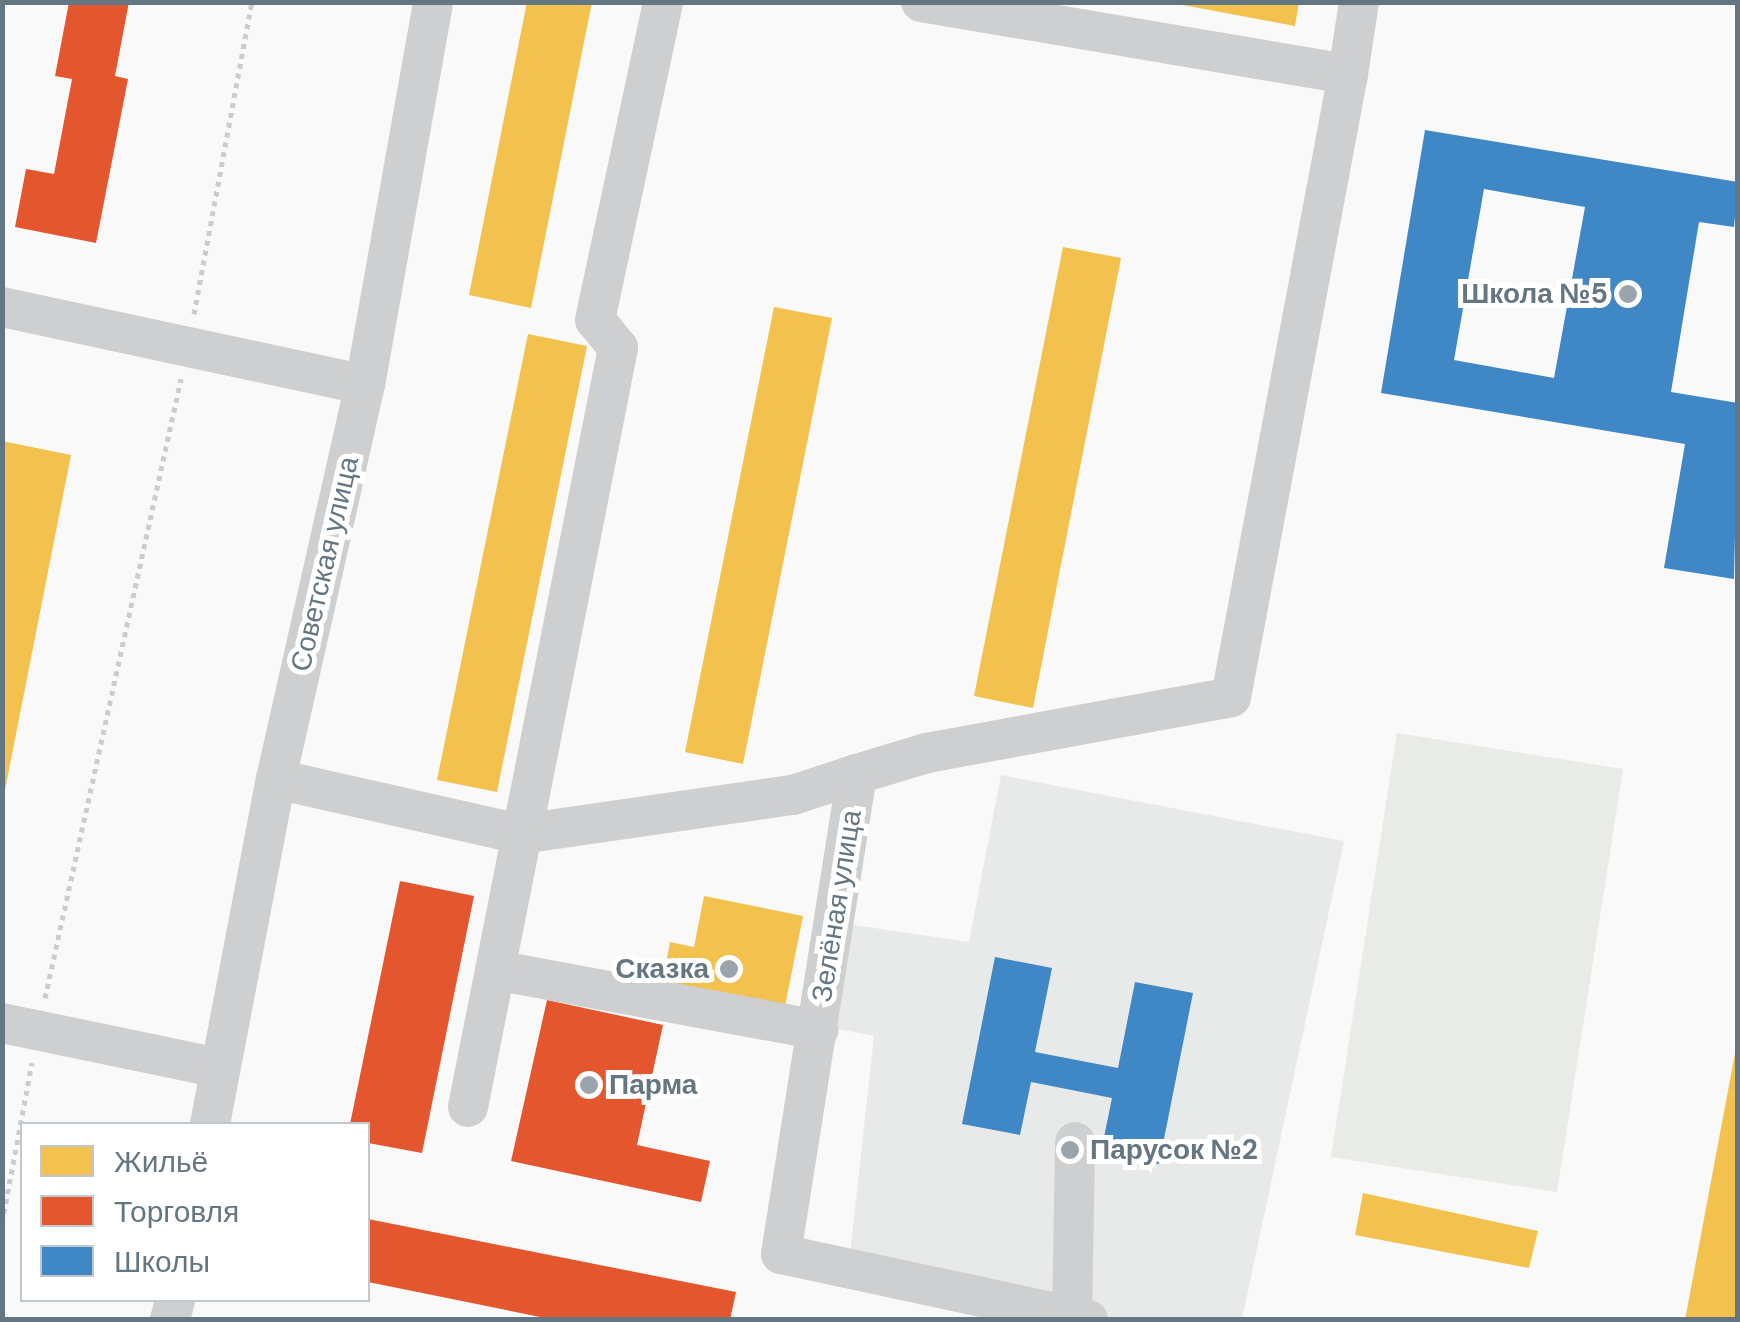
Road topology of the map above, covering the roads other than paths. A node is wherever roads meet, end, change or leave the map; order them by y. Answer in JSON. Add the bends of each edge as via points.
{"nodes":[{"id":1,"x":434,"y":2,"type":"edge"},
{"id":2,"x":663,"y":2,"type":"edge"},
{"id":3,"x":921,"y":2,"type":"edge"},
{"id":4,"x":1359,"y":2,"type":"edge"},
{"id":5,"x":1348,"y":74,"type":"junction"},
{"id":6,"x":2,"y":306,"type":"edge"},
{"id":7,"x":365,"y":385,"type":"junction"},
{"id":8,"x":857,"y":774,"type":"junction"},
{"id":9,"x":276,"y":778,"type":"junction"},
{"id":10,"x":521,"y":834,"type":"junction"},
{"id":11,"x":495,"y":970,"type":"junction"},
{"id":12,"x":20,"y":1027,"type":"edge"},
{"id":13,"x":818,"y":1030,"type":"junction"},
{"id":14,"x":220,"y":1068,"type":"junction"},
{"id":15,"x":468,"y":1107,"type":"dead end"},
{"id":16,"x":210,"y":1122,"type":"edge"},
{"id":17,"x":1075,"y":1142,"type":"dead end"},
{"id":18,"x":1078,"y":1319,"type":"edge"}],
"edges":[{"from":1,"to":7,"type":"street","name":"Советская улица"},
{"from":2,"to":10,"type":"street","via":[[595,320],[618,348]]},
{"from":3,"to":5,"type":"street"},
{"from":4,"to":5,"type":"street"},
{"from":5,"to":8,"type":"street","via":[[1230,697],[927,753]]},
{"from":6,"to":7,"type":"street"},
{"from":7,"to":9,"type":"street","name":"Советская улица"},
{"from":8,"to":10,"type":"street","name":"Зелёная улица","via":[[793,795]]},
{"from":8,"to":13,"type":"street","name":"Зелёная улица"},
{"from":9,"to":10,"type":"street","name":"Зелёная улица"},
{"from":9,"to":14,"type":"street","name":"Советская улица"},
{"from":10,"to":11,"type":"street"},
{"from":11,"to":13,"type":"street"},
{"from":11,"to":15,"type":"street"},
{"from":12,"to":14,"type":"street"},
{"from":13,"to":18,"type":"street","name":"Зелёная улица","via":[[781,1254]]},
{"from":14,"to":16,"type":"street","name":"Советская улица"},
{"from":17,"to":18,"type":"street"}]}
